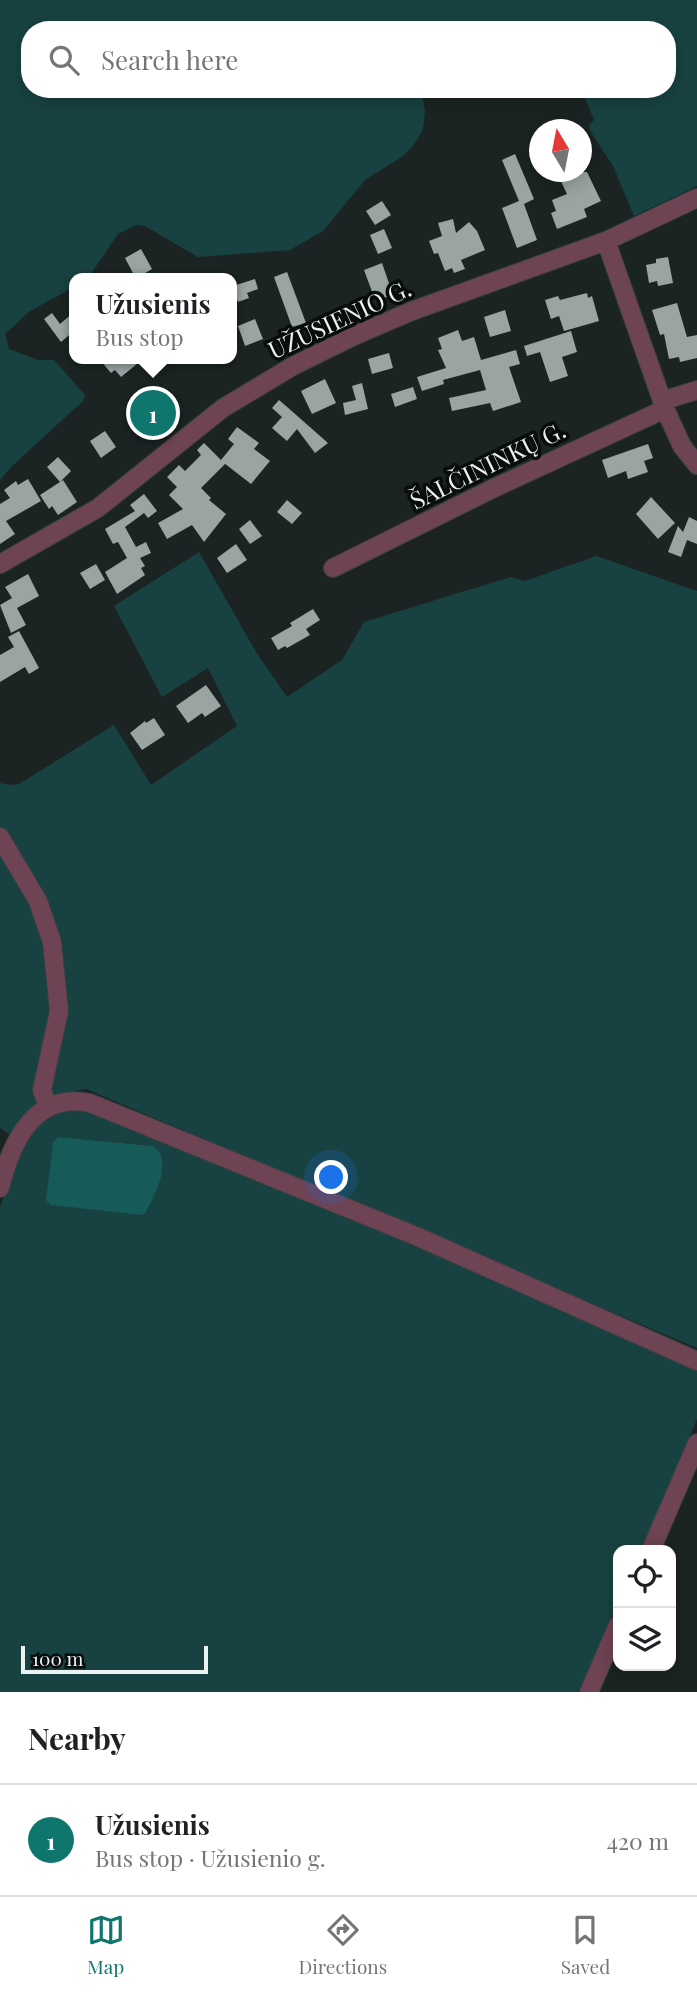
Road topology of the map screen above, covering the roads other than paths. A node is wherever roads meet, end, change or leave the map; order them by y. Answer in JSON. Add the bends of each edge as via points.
{"nodes":[{"id":1,"x":697,"y":198,"type":"edge"},
{"id":2,"x":606,"y":241,"type":"junction"},
{"id":3,"x":697,"y":390,"type":"edge"},
{"id":4,"x":663,"y":405,"type":"junction"},
{"id":5,"x":697,"y":466,"type":"edge"},
{"id":6,"x":0,"y":564,"type":"edge"},
{"id":7,"x":333,"y":568,"type":"dead end"},
{"id":8,"x":0,"y":837,"type":"edge"},
{"id":9,"x":42,"y":1112,"type":"junction"},
{"id":10,"x":0,"y":1188,"type":"edge"},
{"id":11,"x":697,"y":1361,"type":"edge"},
{"id":12,"x":697,"y":1443,"type":"edge"},
{"id":13,"x":653,"y":1545,"type":"edge"},
{"id":14,"x":613,"y":1637,"type":"edge"},
{"id":15,"x":589,"y":1692,"type":"edge"}],
"edges":[{"from":1,"to":2,"type":"street","name":"UŽUSIENIO G."},
{"from":2,"to":4,"type":"street"},
{"from":2,"to":6,"type":"street","name":"UŽUSIENIO G.","via":[[412,311],[293,366],[223,408],[98,508]]},
{"from":3,"to":4,"type":"street","name":"ŠALČININKŲ G."},
{"from":4,"to":5,"type":"street","via":[[681,446]]},
{"from":4,"to":7,"type":"street","name":"ŠALČININKŲ G."},
{"from":8,"to":9,"type":"street","via":[[38,901],[52,942],[59,1011],[42,1090]]},
{"from":9,"to":10,"type":"street","via":[[14,1142]]},
{"from":9,"to":11,"type":"street","via":[[64,1102],[90,1103],[416,1236]]},
{"from":12,"to":13,"type":"street"},
{"from":14,"to":15,"type":"street"}]}
